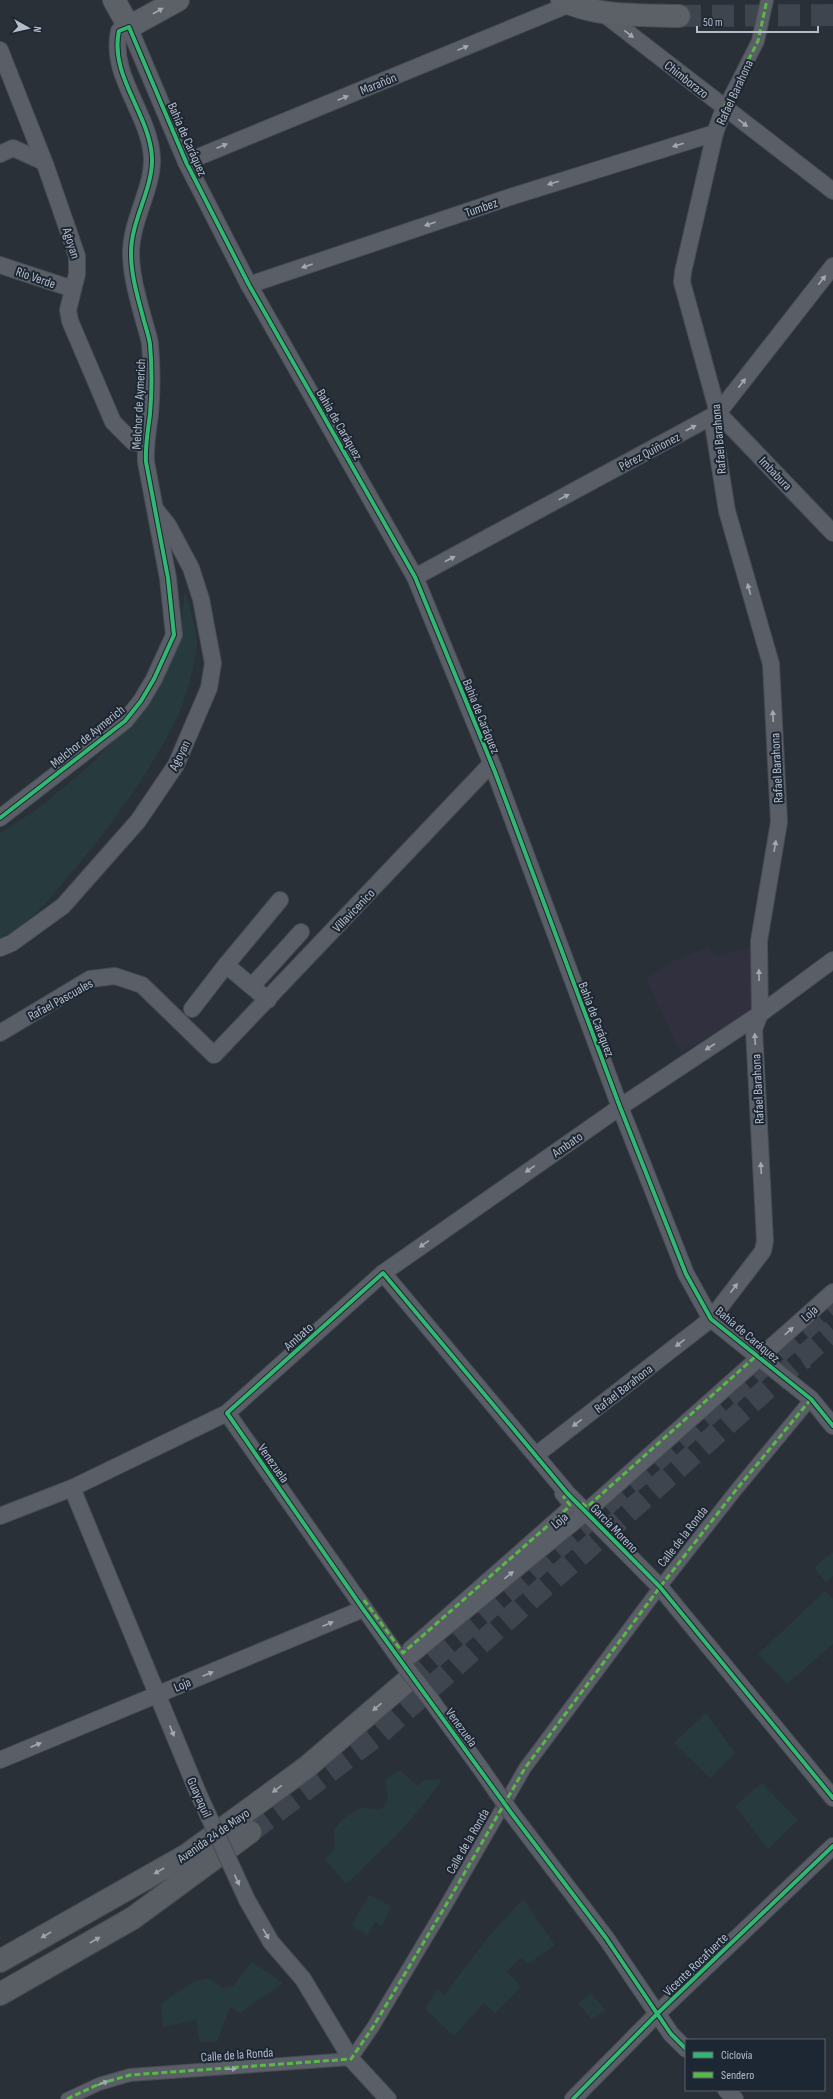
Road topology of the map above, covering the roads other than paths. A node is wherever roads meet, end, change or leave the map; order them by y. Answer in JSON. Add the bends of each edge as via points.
{"nodes":[{"id":1,"x":114,"y":0,"type":"edge"},
{"id":2,"x":178,"y":0,"type":"edge"},
{"id":3,"x":767,"y":0,"type":"edge"},
{"id":4,"x":566,"y":2,"type":"edge"},
{"id":5,"x":599,"y":10,"type":"junction"},
{"id":6,"x":679,"y":16,"type":"tunnel mouth"},
{"id":7,"x":129,"y":27,"type":"junction"},
{"id":8,"x":0,"y":50,"type":"edge"},
{"id":9,"x":724,"y":108,"type":"junction"},
{"id":10,"x":715,"y":133,"type":"junction"},
{"id":11,"x":0,"y":154,"type":"edge"},
{"id":12,"x":44,"y":162,"type":"junction"},
{"id":13,"x":186,"y":162,"type":"junction"},
{"id":14,"x":833,"y":191,"type":"edge"},
{"id":15,"x":0,"y":265,"type":"edge"},
{"id":16,"x":833,"y":266,"type":"edge"},
{"id":17,"x":250,"y":285,"type":"junction"},
{"id":18,"x":73,"y":289,"type":"junction"},
{"id":19,"x":718,"y":413,"type":"junction"},
{"id":20,"x":145,"y":444,"type":"junction"},
{"id":21,"x":154,"y":507,"type":"junction"},
{"id":22,"x":833,"y":533,"type":"edge"},
{"id":23,"x":415,"y":577,"type":"junction"},
{"id":24,"x":491,"y":764,"type":"junction"},
{"id":25,"x":0,"y":818,"type":"edge"},
{"id":26,"x":280,"y":900,"type":"dead end"},
{"id":27,"x":301,"y":932,"type":"dead end"},
{"id":28,"x":0,"y":948,"type":"edge"},
{"id":29,"x":833,"y":960,"type":"edge"},
{"id":30,"x":226,"y":965,"type":"junction"},
{"id":31,"x":252,"y":986,"type":"junction"},
{"id":32,"x":268,"y":1000,"type":"junction"},
{"id":33,"x":192,"y":1009,"type":"dead end"},
{"id":34,"x":760,"y":1014,"type":"junction"},
{"id":35,"x":0,"y":1033,"type":"edge"},
{"id":36,"x":214,"y":1055,"type":"joint"},
{"id":37,"x":620,"y":1107,"type":"junction"},
{"id":38,"x":382,"y":1273,"type":"junction"},
{"id":39,"x":833,"y":1292,"type":"edge"},
{"id":40,"x":711,"y":1319,"type":"junction"},
{"id":41,"x":757,"y":1357,"type":"junction"},
{"id":42,"x":811,"y":1399,"type":"junction"},
{"id":43,"x":227,"y":1413,"type":"junction"},
{"id":44,"x":833,"y":1426,"type":"edge"},
{"id":45,"x":538,"y":1456,"type":"junction"},
{"id":46,"x":72,"y":1488,"type":"junction"},
{"id":47,"x":558,"y":1490,"type":"dead end"},
{"id":48,"x":586,"y":1512,"type":"junction"},
{"id":49,"x":0,"y":1516,"type":"edge"},
{"id":50,"x":660,"y":1587,"type":"junction"},
{"id":51,"x":364,"y":1604,"type":"junction"},
{"id":52,"x":405,"y":1670,"type":"junction"},
{"id":53,"x":157,"y":1695,"type":"junction"},
{"id":54,"x":0,"y":1760,"type":"edge"},
{"id":55,"x":833,"y":1798,"type":"edge"},
{"id":56,"x":250,"y":1832,"type":"tunnel mouth"},
{"id":57,"x":833,"y":1846,"type":"edge"},
{"id":58,"x":0,"y":1961,"type":"edge"},
{"id":59,"x":0,"y":1994,"type":"edge"},
{"id":60,"x":658,"y":2013,"type":"junction"},
{"id":61,"x":685,"y":2048,"type":"edge"},
{"id":62,"x":351,"y":2059,"type":"junction"},
{"id":63,"x":727,"y":2091,"type":"edge"},
{"id":64,"x":67,"y":2099,"type":"edge"},
{"id":65,"x":388,"y":2099,"type":"edge"},
{"id":66,"x":573,"y":2099,"type":"edge"},
{"id":67,"x":735,"y":2099,"type":"edge"}],
"edges":[{"from":1,"to":7,"type":"main road"},
{"from":7,"to":2,"type":"main road","one_way":true},
{"from":3,"to":9,"type":"street","name":"Rafael Barahona","via":[[758,42]]},
{"from":4,"to":5,"type":"main road","via":[[583,9]]},
{"from":13,"to":4,"type":"street","name":"Marañón","one_way":true},
{"from":5,"to":6,"type":"main road"},
{"from":5,"to":9,"type":"street","name":"Chimborazo","one_way":true},
{"from":7,"to":13,"type":"street","name":"Bahía de Caráquez"},
{"from":7,"to":20,"type":"street","name":"Melchor de Aymerich","via":[[120,31],[117,50],[120,64],[146,129],[152,159],[150,176],[137,214],[131,252],[133,282],[150,343],[150,413]]},
{"from":8,"to":12,"type":"street","name":"Agoyan"},
{"from":9,"to":10,"type":"street","name":"Rafael Barahona"},
{"from":9,"to":14,"type":"street","name":"Chimborazo","one_way":true},
{"from":10,"to":17,"type":"street","name":"Tumbez","one_way":true,"via":[[510,197]]},
{"from":10,"to":19,"type":"street","name":"Rafael Barahona","via":[[682,282]]},
{"from":11,"to":12,"type":"street","via":[[13,148]]},
{"from":12,"to":18,"type":"street","name":"Agoyan","via":[[77,256],[78,265]]},
{"from":13,"to":17,"type":"street","name":"Bahía de Caráquez"},
{"from":15,"to":18,"type":"street","name":"Río Verde"},
{"from":19,"to":16,"type":"street","name":"Pérez Quiñonez","one_way":true},
{"from":17,"to":23,"type":"street","name":"Bahía de Caráquez"},
{"from":18,"to":20,"type":"street","name":"Agoyan","via":[[68,310],[70,322],[114,422],[133,442]]},
{"from":19,"to":22,"type":"street","name":"Imbabura"},
{"from":23,"to":19,"type":"street","name":"Pérez Quiñonez","one_way":true},
{"from":34,"to":19,"type":"street","name":"Rafael Barahona","one_way":true,"via":[[759,941],[779,822],[771,664],[726,511],[714,430]]},
{"from":20,"to":21,"type":"street","name":"Melchor de Aymerich"},
{"from":21,"to":25,"type":"street","name":"Melchor de Aymerich","via":[[168,578],[174,628],[174,635],[164,661],[141,701],[125,721]]},
{"from":21,"to":28,"type":"street","name":"Agoyan","via":[[168,525],[190,568],[201,599],[213,663],[209,688],[176,765],[138,821],[63,906],[12,943]]},
{"from":23,"to":24,"type":"street","name":"Bahía de Caráquez"},
{"from":24,"to":32,"type":"street","name":"Villavicenico"},
{"from":24,"to":37,"type":"street","name":"Bahía de Caráquez"},
{"from":26,"to":30,"type":"street"},
{"from":27,"to":31,"type":"street"},
{"from":29,"to":34,"type":"street","name":"Ambato"},
{"from":30,"to":31,"type":"street"},
{"from":30,"to":33,"type":"street"},
{"from":31,"to":32,"type":"street"},
{"from":32,"to":36,"type":"street","name":"Villavicenico"},
{"from":34,"to":37,"type":"street","name":"Ambato","one_way":true},
{"from":40,"to":34,"type":"street","name":"Rafael Barahona","one_way":true,"via":[[764,1248],[754,1029]]},
{"from":35,"to":36,"type":"street","name":"Rafael Pascuales","via":[[90,979],[114,976],[142,985]]},
{"from":37,"to":38,"type":"street","name":"Ambato","one_way":true},
{"from":37,"to":40,"type":"street","name":"Bahía de Caráquez","via":[[686,1274]]},
{"from":38,"to":43,"type":"street","name":"Ambato"},
{"from":38,"to":45,"type":"street","name":"García Moreno"},
{"from":41,"to":39,"type":"street","name":"Loja","one_way":true},
{"from":40,"to":41,"type":"street","name":"Bahía de Caráquez"},
{"from":40,"to":45,"type":"street","name":"Rafael Barahona","one_way":true},
{"from":41,"to":42,"type":"street","name":"Bahía de Caráquez"},
{"from":41,"to":45,"type":"street","via":[[586,1507]]},
{"from":41,"to":48,"type":"street","name":"Loja"},
{"from":42,"to":44,"type":"street","name":"Bahía de Caráquez"},
{"from":42,"to":50,"type":"street","name":"Calle de la Ronda"},
{"from":43,"to":46,"type":"street","name":"Ambato"},
{"from":43,"to":51,"type":"street","name":"Venezuela"},
{"from":45,"to":48,"type":"street","name":"García Moreno","via":[[567,1494]]},
{"from":46,"to":49,"type":"street","name":"Ambato"},
{"from":46,"to":53,"type":"street","name":"Guayaquil"},
{"from":47,"to":51,"type":"street","via":[[569,1507],[403,1653]]},
{"from":48,"to":50,"type":"street","name":"García Moreno"},
{"from":52,"to":48,"type":"street","name":"Loja","one_way":true},
{"from":50,"to":55,"type":"street","name":"García Moreno"},
{"from":50,"to":62,"type":"street","name":"Calle de la Ronda","via":[[525,1768],[438,1919]]},
{"from":51,"to":52,"type":"street","name":"Venezuela"},
{"from":53,"to":51,"type":"street","name":"Loja","one_way":true},
{"from":52,"to":58,"type":"main road","name":"Avenida 24 de Mayo","one_way":true,"via":[[307,1767],[187,1855]]},
{"from":52,"to":60,"type":"street","name":"Venezuela","bridge":true,"via":[[606,1938]]},
{"from":54,"to":53,"type":"street","name":"Loja","one_way":true},
{"from":53,"to":62,"type":"street","name":"Guayaquil","one_way":true,"bridge":true,"via":[[198,1794],[247,1900],[271,1942],[303,1979]]},
{"from":59,"to":56,"type":"main road","name":"Avenida 24 de Mayo","one_way":true,"via":[[133,1918]]},
{"from":57,"to":60,"type":"street","name":"Vicente Rocafuerte"},
{"from":60,"to":61,"type":"street","name":"Venezuela","via":[[671,2034]]},
{"from":60,"to":66,"type":"street","name":"Vicente Rocafuerte"},
{"from":64,"to":62,"type":"street","name":"Calle de la Ronda","one_way":true,"via":[[99,2084],[130,2075]]},
{"from":62,"to":65,"type":"street","name":"Guayaquil"},
{"from":63,"to":67,"type":"street"}]}
